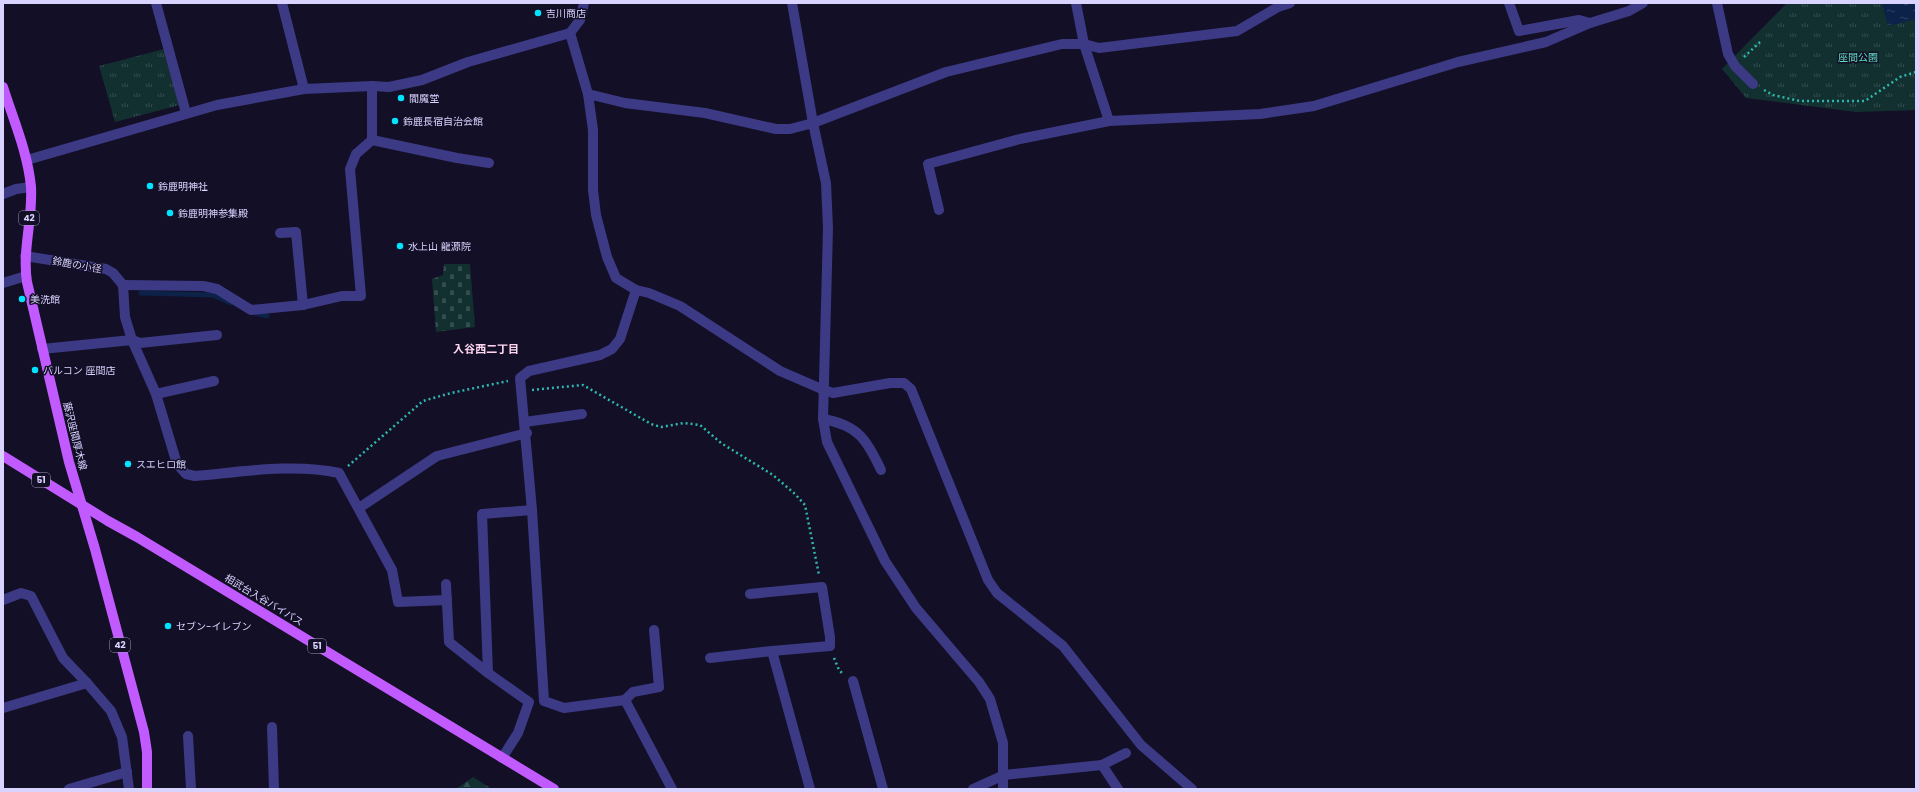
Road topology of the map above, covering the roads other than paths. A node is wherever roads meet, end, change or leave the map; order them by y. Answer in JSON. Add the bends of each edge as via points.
{"nodes":[{"id":1,"x":156,"y":3,"type":"edge"},
{"id":2,"x":282,"y":3,"type":"edge"},
{"id":3,"x":584,"y":3,"type":"edge"},
{"id":4,"x":792,"y":3,"type":"edge"},
{"id":5,"x":1076,"y":3,"type":"edge"},
{"id":6,"x":1290,"y":3,"type":"edge"},
{"id":7,"x":1509,"y":3,"type":"edge"},
{"id":8,"x":1644,"y":3,"type":"edge"},
{"id":9,"x":1717,"y":3,"type":"edge"},
{"id":10,"x":1278,"y":5,"type":"edge"},
{"id":11,"x":1590,"y":23,"type":"junction"},
{"id":12,"x":570,"y":33,"type":"junction"},
{"id":13,"x":1084,"y":44,"type":"junction"},
{"id":14,"x":1753,"y":84,"type":"road end"},
{"id":15,"x":372,"y":86,"type":"junction"},
{"id":16,"x":3,"y":87,"type":"edge"},
{"id":17,"x":304,"y":89,"type":"junction"},
{"id":18,"x":588,"y":94,"type":"junction"},
{"id":19,"x":186,"y":113,"type":"junction"},
{"id":20,"x":1109,"y":121,"type":"junction"},
{"id":21,"x":813,"y":123,"type":"junction"},
{"id":22,"x":372,"y":140,"type":"junction"},
{"id":23,"x":26,"y":160,"type":"junction"},
{"id":24,"x":489,"y":163,"type":"dead end"},
{"id":25,"x":31,"y":187,"type":"junction"},
{"id":26,"x":3,"y":194,"type":"edge"},
{"id":27,"x":939,"y":210,"type":"dead end"},
{"id":28,"x":280,"y":233,"type":"dead end"},
{"id":29,"x":25,"y":256,"type":"junction"},
{"id":30,"x":26,"y":276,"type":"junction"},
{"id":31,"x":3,"y":283,"type":"edge"},
{"id":32,"x":122,"y":285,"type":"junction"},
{"id":33,"x":636,"y":290,"type":"junction"},
{"id":34,"x":303,"y":305,"type":"junction"},
{"id":35,"x":217,"y":334,"type":"dead end"},
{"id":36,"x":132,"y":340,"type":"junction"},
{"id":37,"x":42,"y":349,"type":"junction"},
{"id":38,"x":214,"y":381,"type":"dead end"},
{"id":39,"x":824,"y":390,"type":"junction"},
{"id":40,"x":156,"y":394,"type":"junction"},
{"id":41,"x":582,"y":414,"type":"dead end"},
{"id":42,"x":823,"y":419,"type":"junction"},
{"id":43,"x":525,"y":422,"type":"junction"},
{"id":44,"x":526,"y":433,"type":"junction"},
{"id":45,"x":3,"y":456,"type":"edge"},
{"id":46,"x":881,"y":470,"type":"dead end"},
{"id":47,"x":80,"y":503,"type":"junction"},
{"id":48,"x":360,"y":508,"type":"junction"},
{"id":49,"x":532,"y":510,"type":"junction"},
{"id":50,"x":446,"y":584,"type":"dead end"},
{"id":51,"x":750,"y":594,"type":"dead end"},
{"id":52,"x":3,"y":600,"type":"edge"},
{"id":53,"x":447,"y":600,"type":"junction"},
{"id":54,"x":654,"y":630,"type":"dead end"},
{"id":55,"x":772,"y":651,"type":"junction"},
{"id":56,"x":710,"y":658,"type":"dead end"},
{"id":57,"x":488,"y":673,"type":"junction"},
{"id":58,"x":853,"y":681,"type":"road end"},
{"id":59,"x":88,"y":683,"type":"junction"},
{"id":60,"x":625,"y":700,"type":"junction"},
{"id":61,"x":3,"y":708,"type":"edge"},
{"id":62,"x":272,"y":727,"type":"dead end"},
{"id":63,"x":188,"y":736,"type":"dead end"},
{"id":64,"x":1126,"y":753,"type":"dead end"},
{"id":65,"x":502,"y":758,"type":"junction"},
{"id":66,"x":1102,"y":765,"type":"junction"},
{"id":67,"x":128,"y":772,"type":"junction"},
{"id":68,"x":1004,"y":774,"type":"junction"},
{"id":69,"x":69,"y":789,"type":"edge"},
{"id":70,"x":129,"y":789,"type":"edge"},
{"id":71,"x":147,"y":789,"type":"edge"},
{"id":72,"x":191,"y":789,"type":"edge"},
{"id":73,"x":274,"y":789,"type":"edge"},
{"id":74,"x":554,"y":789,"type":"edge"},
{"id":75,"x":672,"y":789,"type":"edge"},
{"id":76,"x":810,"y":789,"type":"edge"},
{"id":77,"x":884,"y":789,"type":"edge"},
{"id":78,"x":973,"y":789,"type":"edge"},
{"id":79,"x":1003,"y":789,"type":"edge"},
{"id":80,"x":1118,"y":789,"type":"edge"},
{"id":81,"x":1192,"y":789,"type":"edge"}],
"edges":[{"from":1,"to":19,"type":"street"},
{"from":2,"to":17,"type":"street"},
{"from":3,"to":12,"type":"street","via":[[580,20]]},
{"from":4,"to":21,"type":"street"},
{"from":5,"to":13,"type":"street"},
{"from":6,"to":10,"type":"street"},
{"from":7,"to":11,"type":"street","via":[[1519,31],[1579,20]]},
{"from":8,"to":11,"type":"street","via":[[1629,11]]},
{"from":9,"to":14,"type":"street","via":[[1728,54],[1735,66]]},
{"from":10,"to":13,"type":"street","via":[[1237,31],[1099,48]]},
{"from":11,"to":20,"type":"street","via":[[1546,42],[1458,62],[1314,106],[1260,114]]},
{"from":12,"to":15,"type":"street","via":[[468,62],[422,80],[389,87]]},
{"from":12,"to":18,"type":"street"},
{"from":13,"to":20,"type":"street"},
{"from":13,"to":21,"type":"street","via":[[1062,44],[946,72]]},
{"from":15,"to":17,"type":"street"},
{"from":15,"to":22,"type":"street"},
{"from":16,"to":23,"type":"main road","name":"藤沢座間厚木線","number":"42"},
{"from":17,"to":19,"type":"street"},
{"from":18,"to":21,"type":"street","via":[[624,103],[705,114],[776,130]]},
{"from":18,"to":33,"type":"street","via":[[593,130],[596,215],[607,257],[616,278]]},
{"from":19,"to":23,"type":"street"},
{"from":20,"to":27,"type":"street","via":[[1020,139],[928,164]]},
{"from":21,"to":39,"type":"street","via":[[826,183],[828,228]]},
{"from":22,"to":24,"type":"street"},
{"from":22,"to":34,"type":"street","via":[[356,154],[350,169],[361,296],[342,296]]},
{"from":23,"to":25,"type":"main road","name":"藤沢座間厚木線","number":"42"},
{"from":25,"to":26,"type":"street"},
{"from":25,"to":29,"type":"main road","name":"藤沢座間厚木線","number":"42"},
{"from":28,"to":34,"type":"street","via":[[296,232]]},
{"from":29,"to":30,"type":"main road","name":"藤沢座間厚木線","number":"42"},
{"from":29,"to":32,"type":"street","name":"鈴鹿の小径","via":[[106,269],[114,273]]},
{"from":30,"to":31,"type":"street"},
{"from":30,"to":37,"type":"main road","name":"藤沢座間厚木線","number":"42"},
{"from":32,"to":34,"type":"street","via":[[202,286],[218,289],[251,310]]},
{"from":32,"to":36,"type":"street","via":[[125,317]]},
{"from":33,"to":39,"type":"street","via":[[680,306],[780,371]]},
{"from":33,"to":43,"type":"street","via":[[620,339],[612,349],[600,355],[528,371],[520,378]]},
{"from":35,"to":36,"type":"street","via":[[140,343]]},
{"from":36,"to":37,"type":"street"},
{"from":36,"to":40,"type":"street"},
{"from":37,"to":47,"type":"main road","name":"藤沢座間厚木線","number":"42"},
{"from":38,"to":40,"type":"street"},
{"from":39,"to":42,"type":"street"},
{"from":39,"to":81,"type":"street","via":[[833,393],[890,383],[904,383],[911,389],[988,580],[997,593],[1063,646],[1141,745]]},
{"from":40,"to":48,"type":"street","via":[[177,464],[186,474],[195,476],[278,469],[326,470],[339,473]]},
{"from":41,"to":43,"type":"street"},
{"from":42,"to":46,"type":"street","via":[[839,422],[862,436]]},
{"from":42,"to":68,"type":"street","via":[[827,442],[885,561],[916,608],[979,682],[990,699],[1003,743]]},
{"from":43,"to":44,"type":"street"},
{"from":44,"to":48,"type":"street","via":[[437,456]]},
{"from":44,"to":49,"type":"street"},
{"from":45,"to":47,"type":"main road","name":"相武台入谷バイパス","number":"51"},
{"from":47,"to":65,"type":"main road","name":"相武台入谷バイパス","number":"51"},
{"from":47,"to":71,"type":"main road","name":"藤沢座間厚木線","number":"42","via":[[95,549],[144,732]]},
{"from":48,"to":53,"type":"street","via":[[392,570],[398,602]]},
{"from":49,"to":57,"type":"street","via":[[482,514]]},
{"from":49,"to":60,"type":"street","via":[[544,701],[564,708]]},
{"from":50,"to":53,"type":"street"},
{"from":51,"to":55,"type":"street","via":[[822,587],[830,646]]},
{"from":52,"to":59,"type":"street","via":[[21,593],[31,596],[63,658]]},
{"from":53,"to":57,"type":"street","via":[[449,642]]},
{"from":54,"to":60,"type":"street","via":[[659,687],[633,692]]},
{"from":55,"to":56,"type":"street"},
{"from":55,"to":76,"type":"street"},
{"from":57,"to":65,"type":"street","via":[[529,702],[518,733]]},
{"from":58,"to":77,"type":"street"},
{"from":59,"to":61,"type":"street"},
{"from":59,"to":67,"type":"street","via":[[111,711],[122,737]]},
{"from":60,"to":75,"type":"street"},
{"from":62,"to":73,"type":"street"},
{"from":63,"to":72,"type":"street"},
{"from":64,"to":66,"type":"street"},
{"from":65,"to":74,"type":"main road","name":"相武台入谷バイパス","number":"51"},
{"from":66,"to":68,"type":"street"},
{"from":66,"to":80,"type":"street"},
{"from":67,"to":69,"type":"street"},
{"from":67,"to":70,"type":"street"},
{"from":68,"to":78,"type":"street"},
{"from":68,"to":79,"type":"street"}]}
